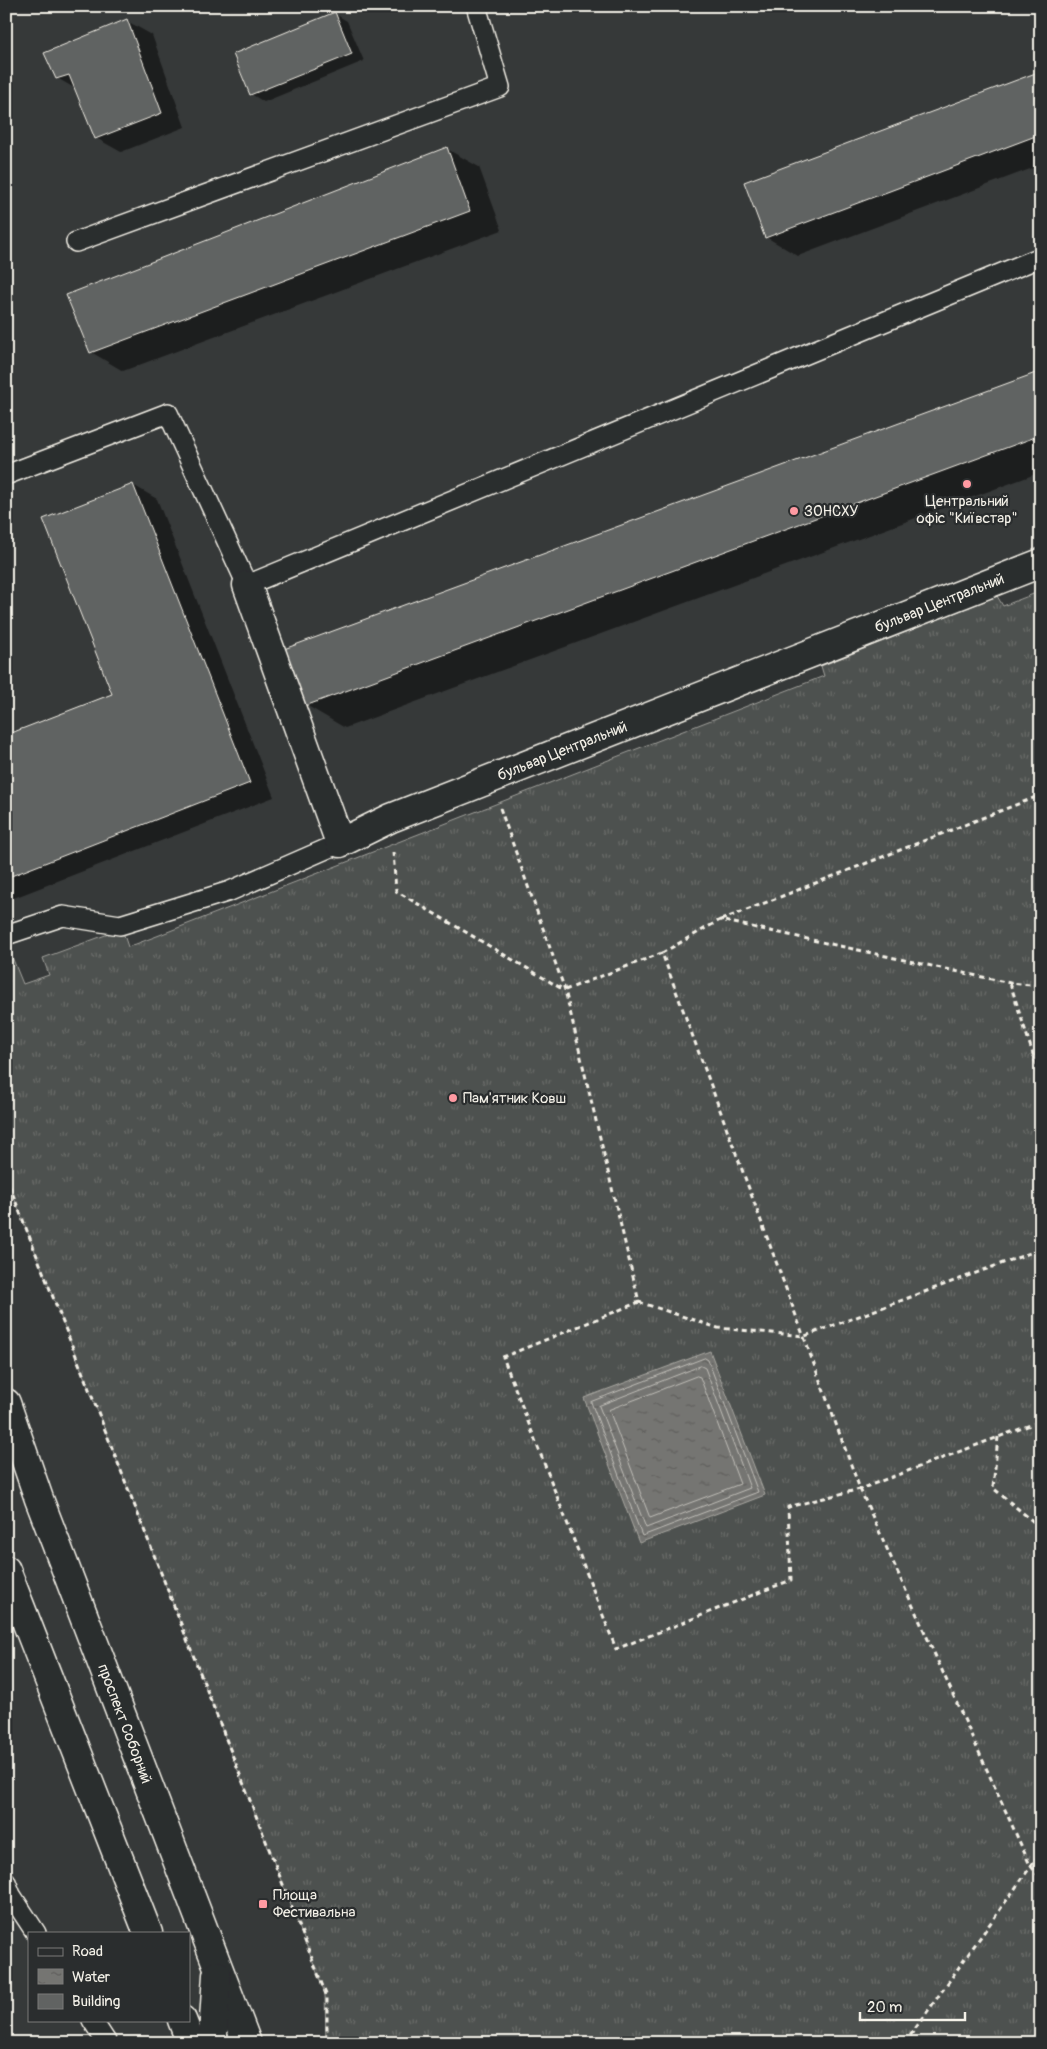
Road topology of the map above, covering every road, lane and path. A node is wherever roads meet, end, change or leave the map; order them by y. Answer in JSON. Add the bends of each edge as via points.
{"nodes":[{"id":1,"x":476,"y":6,"type":"edge"},
{"id":2,"x":76,"y":242,"type":"dead end"},
{"id":3,"x":1041,"y":256,"type":"edge"},
{"id":4,"x":6,"y":475,"type":"edge"},
{"id":5,"x":1041,"y":563,"type":"edge"},
{"id":6,"x":247,"y":585,"type":"junction"},
{"id":7,"x":490,"y":780,"type":"junction"},
{"id":8,"x":1041,"y":795,"type":"edge"},
{"id":9,"x":391,"y":818,"type":"junction"},
{"id":10,"x":340,"y":843,"type":"junction"},
{"id":11,"x":720,"y":920,"type":"junction"},
{"id":12,"x":6,"y":935,"type":"edge"},
{"id":13,"x":662,"y":953,"type":"junction"},
{"id":14,"x":1010,"y":983,"type":"junction"},
{"id":15,"x":1041,"y":986,"type":"edge"},
{"id":16,"x":565,"y":990,"type":"junction"},
{"id":17,"x":1041,"y":1079,"type":"edge"},
{"id":18,"x":6,"y":1177,"type":"edge"},
{"id":19,"x":1041,"y":1249,"type":"edge"},
{"id":20,"x":639,"y":1302,"type":"junction"},
{"id":21,"x":805,"y":1336,"type":"junction"},
{"id":22,"x":6,"y":1403,"type":"edge"},
{"id":23,"x":1041,"y":1421,"type":"edge"},
{"id":24,"x":998,"y":1437,"type":"junction"},
{"id":25,"x":860,"y":1489,"type":"junction"},
{"id":26,"x":1041,"y":1528,"type":"edge"},
{"id":27,"x":6,"y":1570,"type":"edge"},
{"id":28,"x":1041,"y":1852,"type":"edge"},
{"id":29,"x":1030,"y":1865,"type":"junction"},
{"id":30,"x":1041,"y":1878,"type":"edge"},
{"id":31,"x":6,"y":1882,"type":"edge"},
{"id":32,"x":35,"y":1932,"type":"edge"},
{"id":33,"x":148,"y":1932,"type":"edge"},
{"id":34,"x":218,"y":1966,"type":"junction"},
{"id":35,"x":93,"y":2022,"type":"edge"},
{"id":36,"x":183,"y":2022,"type":"edge"},
{"id":37,"x":107,"y":2043,"type":"edge"},
{"id":38,"x":191,"y":2043,"type":"edge"},
{"id":39,"x":210,"y":2043,"type":"edge"},
{"id":40,"x":247,"y":2043,"type":"edge"},
{"id":41,"x":326,"y":2043,"type":"edge"},
{"id":42,"x":905,"y":2043,"type":"edge"}],
"edges":[{"from":1,"to":2,"type":"lane","via":[[500,87]]},
{"from":3,"to":6,"type":"lane"},
{"from":4,"to":6,"type":"lane","via":[[168,413]]},
{"from":5,"to":7,"type":"main road","name":"бульвар Центральний"},
{"from":6,"to":10,"type":"main road"},
{"from":7,"to":9,"type":"main road","name":"бульвар Центральний"},
{"from":7,"to":16,"type":"path"},
{"from":8,"to":11,"type":"path"},
{"from":9,"to":10,"type":"main road","name":"бульвар Центральний"},
{"from":9,"to":16,"type":"path","via":[[396,891]]},
{"from":10,"to":12,"type":"lane","via":[[230,891],[120,925],[63,916]]},
{"from":11,"to":13,"type":"path"},
{"from":11,"to":14,"type":"path"},
{"from":13,"to":16,"type":"path"},
{"from":13,"to":21,"type":"path"},
{"from":14,"to":15,"type":"path"},
{"from":14,"to":17,"type":"path"},
{"from":16,"to":20,"type":"path"},
{"from":18,"to":41,"type":"path","via":[[327,1997]]},
{"from":19,"to":21,"type":"path"},
{"from":20,"to":21,"type":"path","via":[[718,1328]]},
{"from":20,"to":25,"type":"path","via":[[503,1357],[616,1649],[791,1580],[788,1507]]},
{"from":21,"to":25,"type":"path"},
{"from":22,"to":34,"type":"main road","name":"проспект Соборний","via":[[38,1498]]},
{"from":23,"to":24,"type":"path"},
{"from":24,"to":25,"type":"path"},
{"from":24,"to":26,"type":"path","via":[[993,1488]]},
{"from":25,"to":29,"type":"path"},
{"from":27,"to":33,"type":"main road"},
{"from":28,"to":29,"type":"path"},
{"from":29,"to":30,"type":"path"},
{"from":29,"to":42,"type":"path"},
{"from":31,"to":32,"type":"lane"},
{"from":34,"to":39,"type":"main road"},
{"from":34,"to":40,"type":"main road","name":"проспект Соборний"},
{"from":35,"to":37,"type":"lane"},
{"from":36,"to":38,"type":"main road"}]}
